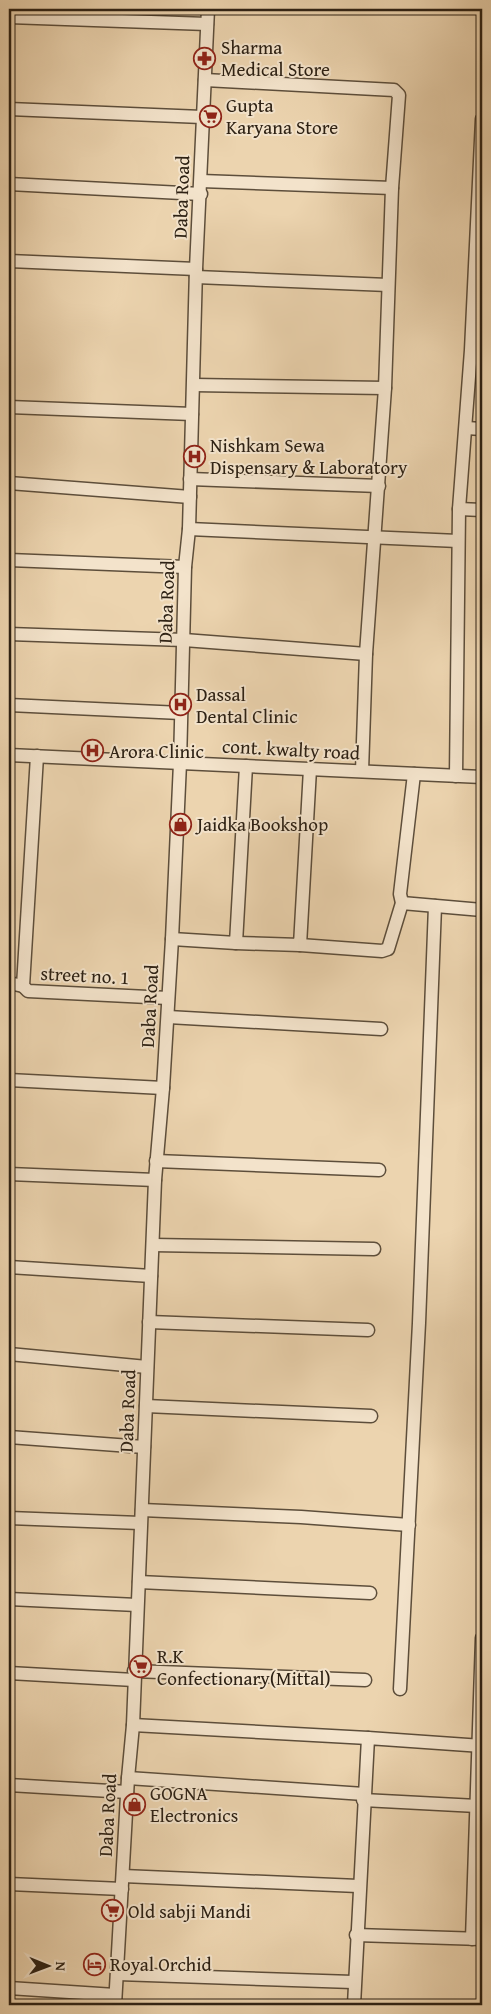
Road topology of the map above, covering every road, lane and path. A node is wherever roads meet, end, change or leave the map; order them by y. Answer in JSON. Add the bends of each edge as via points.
{"nodes":[{"id":1,"x":208,"y":9,"type":"edge"},
{"id":2,"x":9,"y":17,"type":"edge"},
{"id":3,"x":207,"y":24,"type":"junction"},
{"id":4,"x":205,"y":80,"type":"junction"},
{"id":5,"x":9,"y":109,"type":"edge"},
{"id":6,"x":202,"y":117,"type":"junction"},
{"id":7,"x":482,"y":119,"type":"edge"},
{"id":8,"x":481,"y":176,"type":"edge"},
{"id":9,"x":201,"y":181,"type":"junction"},
{"id":10,"x":9,"y":184,"type":"edge"},
{"id":11,"x":392,"y":188,"type":"junction"},
{"id":12,"x":201,"y":194,"type":"junction"},
{"id":13,"x":9,"y":261,"type":"edge"},
{"id":14,"x":479,"y":271,"type":"edge"},
{"id":15,"x":196,"y":273,"type":"junction"},
{"id":16,"x":388,"y":285,"type":"junction"},
{"id":17,"x":477,"y":350,"type":"edge"},
{"id":18,"x":194,"y":385,"type":"junction"},
{"id":19,"x":385,"y":388,"type":"junction"},
{"id":20,"x":9,"y":407,"type":"edge"},
{"id":21,"x":192,"y":414,"type":"junction"},
{"id":22,"x":466,"y":428,"type":"junction"},
{"id":23,"x":482,"y":429,"type":"edge"},
{"id":24,"x":190,"y":479,"type":"junction"},
{"id":25,"x":9,"y":482,"type":"edge"},
{"id":26,"x":379,"y":486,"type":"junction"},
{"id":27,"x":190,"y":497,"type":"junction"},
{"id":28,"x":459,"y":509,"type":"junction"},
{"id":29,"x":482,"y":510,"type":"edge"},
{"id":30,"x":189,"y":529,"type":"junction"},
{"id":31,"x":376,"y":538,"type":"junction"},
{"id":32,"x":458,"y":541,"type":"junction"},
{"id":33,"x":9,"y":560,"type":"edge"},
{"id":34,"x":185,"y":567,"type":"junction"},
{"id":35,"x":9,"y":634,"type":"edge"},
{"id":36,"x":184,"y":640,"type":"junction"},
{"id":37,"x":366,"y":654,"type":"junction"},
{"id":38,"x":9,"y":705,"type":"edge"},
{"id":39,"x":181,"y":713,"type":"junction"},
{"id":40,"x":9,"y":755,"type":"edge"},
{"id":41,"x":37,"y":756,"type":"junction"},
{"id":42,"x":180,"y":763,"type":"junction"},
{"id":43,"x":246,"y":766,"type":"junction"},
{"id":44,"x":310,"y":769,"type":"junction"},
{"id":45,"x":362,"y":771,"type":"junction"},
{"id":46,"x":414,"y":774,"type":"junction"},
{"id":47,"x":456,"y":776,"type":"junction"},
{"id":48,"x":482,"y":777,"type":"edge"},
{"id":49,"x":402,"y":903,"type":"junction"},
{"id":50,"x":436,"y":906,"type":"junction"},
{"id":51,"x":482,"y":910,"type":"edge"},
{"id":52,"x":172,"y":939,"type":"junction"},
{"id":53,"x":236,"y":943,"type":"junction"},
{"id":54,"x":300,"y":945,"type":"junction"},
{"id":55,"x":9,"y":983,"type":"edge"},
{"id":56,"x":22,"y":986,"type":"junction"},
{"id":57,"x":168,"y":998,"type":"junction"},
{"id":58,"x":168,"y":1017,"type":"junction"},
{"id":59,"x":381,"y":1029,"type":"dead end"},
{"id":60,"x":9,"y":1080,"type":"edge"},
{"id":61,"x":163,"y":1088,"type":"junction"},
{"id":62,"x":156,"y":1161,"type":"junction"},
{"id":63,"x":379,"y":1170,"type":"dead end"},
{"id":64,"x":9,"y":1174,"type":"edge"},
{"id":65,"x":154,"y":1180,"type":"junction"},
{"id":66,"x":153,"y":1245,"type":"junction"},
{"id":67,"x":374,"y":1248,"type":"dead end"},
{"id":68,"x":9,"y":1267,"type":"edge"},
{"id":69,"x":151,"y":1276,"type":"junction"},
{"id":70,"x":149,"y":1322,"type":"junction"},
{"id":71,"x":368,"y":1330,"type":"dead end"},
{"id":72,"x":9,"y":1354,"type":"edge"},
{"id":73,"x":147,"y":1367,"type":"junction"},
{"id":74,"x":146,"y":1406,"type":"junction"},
{"id":75,"x":371,"y":1416,"type":"dead end"},
{"id":76,"x":9,"y":1437,"type":"edge"},
{"id":77,"x":144,"y":1447,"type":"junction"},
{"id":78,"x":141,"y":1517,"type":"junction"},
{"id":79,"x":9,"y":1518,"type":"edge"},
{"id":80,"x":409,"y":1525,"type":"junction"},
{"id":81,"x":138,"y":1582,"type":"junction"},
{"id":82,"x":370,"y":1593,"type":"dead end"},
{"id":83,"x":9,"y":1599,"type":"edge"},
{"id":84,"x":137,"y":1605,"type":"junction"},
{"id":85,"x":482,"y":1638,"type":"edge"},
{"id":86,"x":9,"y":1673,"type":"edge"},
{"id":87,"x":134,"y":1676,"type":"junction"},
{"id":88,"x":365,"y":1680,"type":"dead end"},
{"id":89,"x":400,"y":1689,"type":"dead end"},
{"id":90,"x":133,"y":1725,"type":"junction"},
{"id":91,"x":368,"y":1738,"type":"junction"},
{"id":92,"x":481,"y":1746,"type":"edge"},
{"id":93,"x":128,"y":1778,"type":"junction"},
{"id":94,"x":9,"y":1785,"type":"edge"},
{"id":95,"x":127,"y":1792,"type":"junction"},
{"id":96,"x":363,"y":1797,"type":"junction"},
{"id":97,"x":477,"y":1806,"type":"junction"},
{"id":98,"x":122,"y":1883,"type":"junction"},
{"id":99,"x":9,"y":1884,"type":"edge"},
{"id":100,"x":358,"y":1886,"type":"junction"},
{"id":101,"x":356,"y":1935,"type":"junction"},
{"id":102,"x":477,"y":1939,"type":"edge"},
{"id":103,"x":118,"y":1974,"type":"junction"},
{"id":104,"x":353,"y":1982,"type":"junction"},
{"id":105,"x":9,"y":1988,"type":"edge"},
{"id":106,"x":115,"y":2000,"type":"edge"},
{"id":107,"x":354,"y":2005,"type":"edge"}],
"edges":[{"from":1,"to":3,"type":"street","name":"Daba Road"},
{"from":2,"to":3,"type":"street"},
{"from":3,"to":4,"type":"street","name":"Daba Road"},
{"from":4,"to":6,"type":"street","name":"Daba Road"},
{"from":4,"to":11,"type":"street","via":[[396,91],[399,95]]},
{"from":5,"to":6,"type":"street"},
{"from":6,"to":9,"type":"street","name":"Daba Road"},
{"from":7,"to":8,"type":"street"},
{"from":8,"to":14,"type":"street"},
{"from":9,"to":11,"type":"street"},
{"from":9,"to":12,"type":"street","name":"Daba Road"},
{"from":10,"to":12,"type":"street"},
{"from":11,"to":16,"type":"street"},
{"from":12,"to":15,"type":"street","name":"Daba Road"},
{"from":13,"to":15,"type":"street"},
{"from":14,"to":17,"type":"street"},
{"from":15,"to":16,"type":"street"},
{"from":15,"to":18,"type":"street","name":"Daba Road"},
{"from":16,"to":19,"type":"street"},
{"from":17,"to":22,"type":"street"},
{"from":18,"to":19,"type":"street"},
{"from":18,"to":21,"type":"street","name":"Daba Road"},
{"from":19,"to":26,"type":"street"},
{"from":20,"to":21,"type":"street"},
{"from":21,"to":24,"type":"street","name":"Daba Road"},
{"from":22,"to":23,"type":"street"},
{"from":22,"to":28,"type":"street"},
{"from":24,"to":26,"type":"street"},
{"from":24,"to":27,"type":"street","name":"Daba Road"},
{"from":25,"to":27,"type":"street"},
{"from":26,"to":31,"type":"street"},
{"from":27,"to":30,"type":"street","name":"Daba Road"},
{"from":28,"to":29,"type":"street"},
{"from":28,"to":32,"type":"street"},
{"from":30,"to":31,"type":"street"},
{"from":30,"to":34,"type":"street","name":"Daba Road"},
{"from":31,"to":32,"type":"street"},
{"from":31,"to":37,"type":"street"},
{"from":32,"to":47,"type":"street"},
{"from":33,"to":34,"type":"street"},
{"from":34,"to":36,"type":"street","name":"Daba Road"},
{"from":35,"to":36,"type":"street"},
{"from":36,"to":37,"type":"street"},
{"from":36,"to":39,"type":"street","name":"Daba Road"},
{"from":37,"to":45,"type":"street"},
{"from":38,"to":39,"type":"street"},
{"from":39,"to":42,"type":"street","name":"Daba Road"},
{"from":40,"to":41,"type":"street","name":"cont. kwalty road"},
{"from":41,"to":42,"type":"street","name":"cont. kwalty road"},
{"from":41,"to":56,"type":"street","name":"street no. 1"},
{"from":42,"to":43,"type":"street","name":"cont. kwalty road"},
{"from":42,"to":52,"type":"street","name":"Daba Road"},
{"from":43,"to":44,"type":"street","name":"cont. kwalty road"},
{"from":43,"to":53,"type":"street"},
{"from":44,"to":45,"type":"street","name":"cont. kwalty road"},
{"from":44,"to":54,"type":"street"},
{"from":45,"to":46,"type":"street","name":"cont. kwalty road"},
{"from":46,"to":47,"type":"street","name":"cont. kwalty road"},
{"from":46,"to":49,"type":"street","via":[[400,894]]},
{"from":47,"to":48,"type":"street","name":"cont. kwalty road"},
{"from":49,"to":50,"type":"street"},
{"from":49,"to":54,"type":"street","via":[[390,945],[385,951]]},
{"from":50,"to":51,"type":"street"},
{"from":50,"to":80,"type":"street"},
{"from":52,"to":53,"type":"street"},
{"from":52,"to":57,"type":"street","name":"Daba Road"},
{"from":53,"to":54,"type":"street"},
{"from":55,"to":56,"type":"street"},
{"from":56,"to":57,"type":"street","name":"street no. 1","via":[[28,991]]},
{"from":57,"to":58,"type":"street","name":"Daba Road"},
{"from":58,"to":59,"type":"street"},
{"from":58,"to":61,"type":"street","name":"Daba Road"},
{"from":60,"to":61,"type":"street"},
{"from":61,"to":62,"type":"street","name":"Daba Road"},
{"from":62,"to":63,"type":"street"},
{"from":62,"to":65,"type":"street","name":"Daba Road"},
{"from":64,"to":65,"type":"street"},
{"from":65,"to":66,"type":"street","name":"Daba Road"},
{"from":66,"to":67,"type":"street"},
{"from":66,"to":69,"type":"street","name":"Daba Road"},
{"from":68,"to":69,"type":"street"},
{"from":69,"to":70,"type":"street","name":"Daba Road"},
{"from":70,"to":71,"type":"street"},
{"from":70,"to":73,"type":"street","name":"Daba Road"},
{"from":72,"to":73,"type":"street"},
{"from":73,"to":74,"type":"street","name":"Daba Road"},
{"from":74,"to":75,"type":"street"},
{"from":74,"to":77,"type":"street","name":"Daba Road"},
{"from":76,"to":77,"type":"street"},
{"from":77,"to":78,"type":"street","name":"Daba Road"},
{"from":78,"to":79,"type":"street"},
{"from":78,"to":80,"type":"street","via":[[301,1517]]},
{"from":78,"to":81,"type":"street","name":"Daba Road"},
{"from":80,"to":89,"type":"street"},
{"from":81,"to":82,"type":"street"},
{"from":81,"to":84,"type":"street","name":"Daba Road"},
{"from":83,"to":84,"type":"street"},
{"from":84,"to":87,"type":"street","name":"Daba Road"},
{"from":85,"to":92,"type":"street"},
{"from":86,"to":87,"type":"street"},
{"from":87,"to":88,"type":"street"},
{"from":87,"to":90,"type":"street","name":"Daba Road"},
{"from":90,"to":91,"type":"street"},
{"from":90,"to":93,"type":"street","name":"Daba Road"},
{"from":91,"to":92,"type":"street"},
{"from":91,"to":96,"type":"street"},
{"from":92,"to":97,"type":"street"},
{"from":93,"to":95,"type":"street","name":"Daba Road"},
{"from":93,"to":96,"type":"street"},
{"from":94,"to":95,"type":"street"},
{"from":95,"to":98,"type":"street","name":"Daba Road"},
{"from":96,"to":97,"type":"street"},
{"from":96,"to":100,"type":"street"},
{"from":97,"to":102,"type":"street"},
{"from":98,"to":99,"type":"street"},
{"from":98,"to":100,"type":"street"},
{"from":98,"to":103,"type":"street","name":"Daba Road"},
{"from":100,"to":101,"type":"street"},
{"from":101,"to":102,"type":"street"},
{"from":101,"to":104,"type":"street"},
{"from":103,"to":104,"type":"street"},
{"from":103,"to":106,"type":"street","name":"Daba Road"},
{"from":104,"to":107,"type":"street"},
{"from":105,"to":106,"type":"street"}]}
